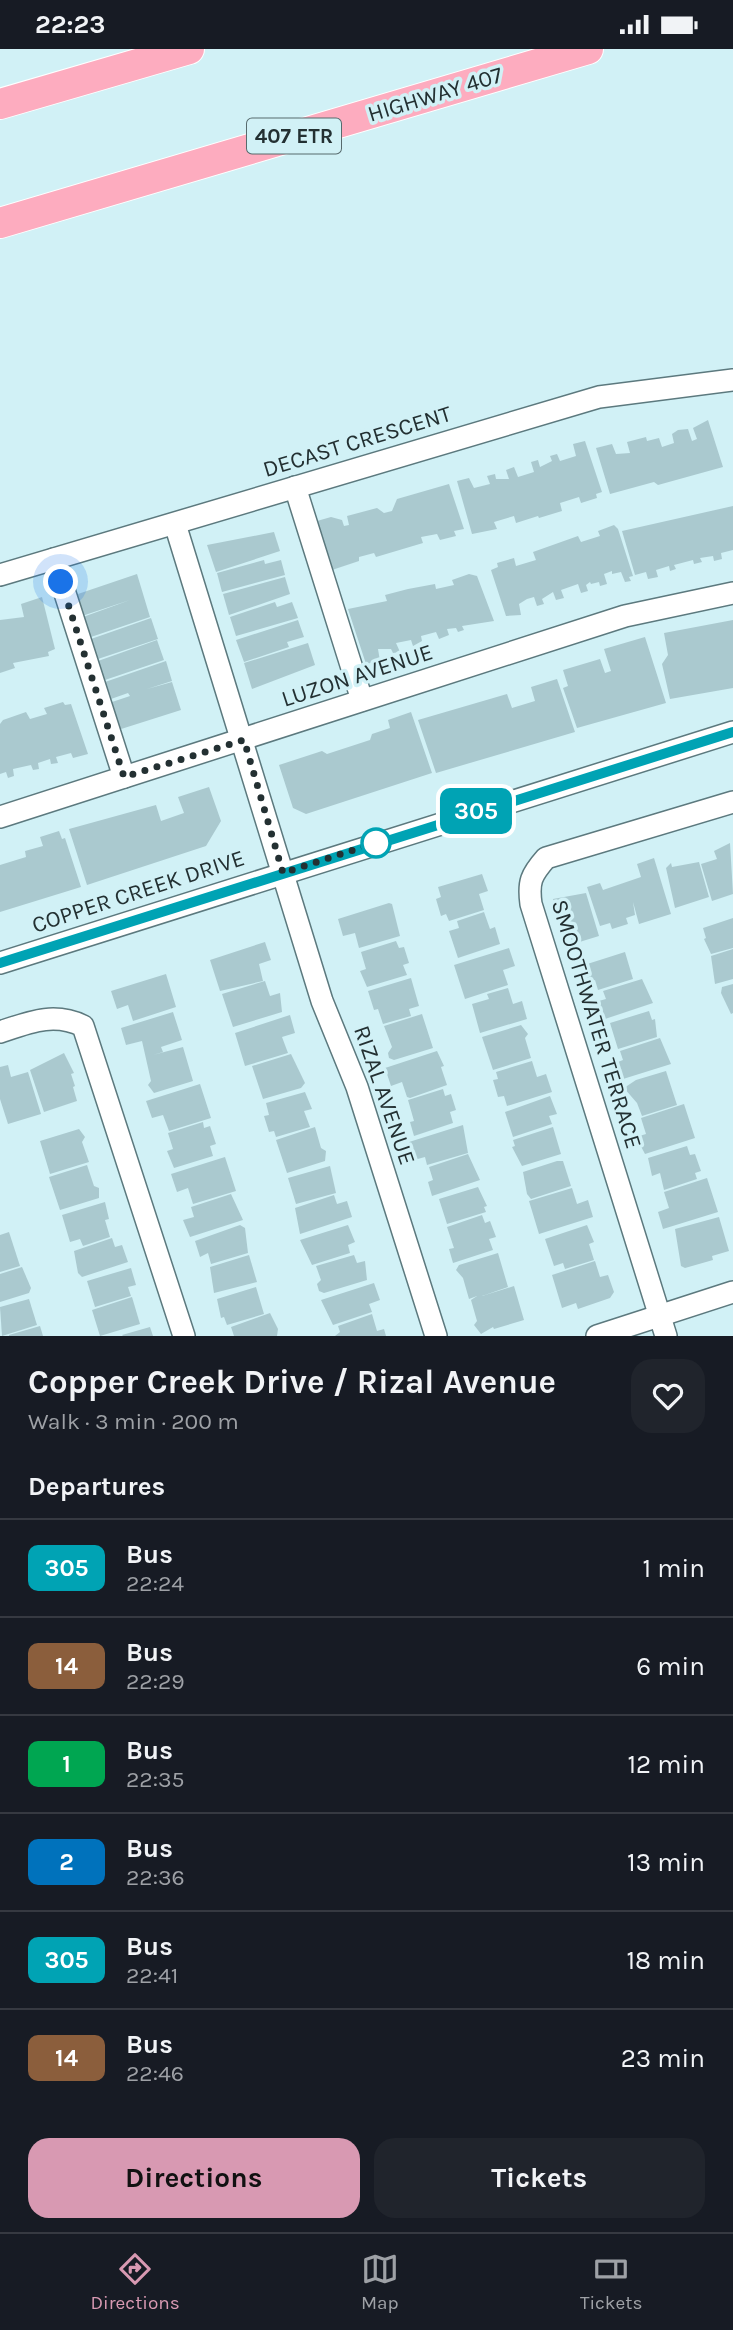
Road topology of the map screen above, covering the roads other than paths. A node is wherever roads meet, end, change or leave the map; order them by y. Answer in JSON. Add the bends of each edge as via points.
{"nodes":[{"id":1,"x":189,"y":49,"type":"edge"},
{"id":2,"x":588,"y":49,"type":"edge"},
{"id":3,"x":0,"y":104,"type":"edge"},
{"id":4,"x":0,"y":223,"type":"edge"},
{"id":5,"x":733,"y":380,"type":"edge"},
{"id":6,"x":295,"y":487,"type":"junction"},
{"id":7,"x":175,"y":524,"type":"junction"},
{"id":8,"x":54,"y":559,"type":"junction"},
{"id":9,"x":0,"y":575,"type":"edge"},
{"id":10,"x":733,"y":593,"type":"edge"},
{"id":11,"x":362,"y":700,"type":"junction"},
{"id":12,"x":733,"y":732,"type":"edge"},
{"id":13,"x":244,"y":740,"type":"junction"},
{"id":14,"x":124,"y":777,"type":"junction"},
{"id":15,"x":733,"y":802,"type":"edge"},
{"id":16,"x":0,"y":817,"type":"edge"},
{"id":17,"x":283,"y":873,"type":"junction"},
{"id":18,"x":0,"y":963,"type":"edge"},
{"id":19,"x":0,"y":1032,"type":"edge"},
{"id":20,"x":733,"y":1292,"type":"edge"},
{"id":21,"x":664,"y":1326,"type":"edge"},
{"id":22,"x":184,"y":1336,"type":"edge"},
{"id":23,"x":436,"y":1336,"type":"edge"},
{"id":24,"x":597,"y":1336,"type":"edge"}],
"edges":[{"from":1,"to":3,"type":"highway"},
{"from":2,"to":4,"type":"highway","name":"HIGHWAY 407","number":"407 ETR"},
{"from":5,"to":6,"type":"street","name":"DECAST CRESCENT","via":[[598,397]]},
{"from":6,"to":7,"type":"street","name":"DECAST CRESCENT"},
{"from":6,"to":11,"type":"street"},
{"from":7,"to":8,"type":"street","name":"DECAST CRESCENT"},
{"from":7,"to":13,"type":"street","name":"RIZAL AVENUE"},
{"from":8,"to":9,"type":"street","name":"DECAST CRESCENT"},
{"from":8,"to":14,"type":"street"},
{"from":10,"to":11,"type":"street","name":"LUZON AVENUE","via":[[625,616]]},
{"from":11,"to":13,"type":"street","name":"LUZON AVENUE"},
{"from":12,"to":17,"type":"street","name":"COPPER CREEK DRIVE"},
{"from":13,"to":14,"type":"street","name":"LUZON AVENUE"},
{"from":13,"to":17,"type":"street","name":"RIZAL AVENUE"},
{"from":14,"to":16,"type":"street","name":"LUZON AVENUE"},
{"from":15,"to":21,"type":"street","name":"SMOOTHWATER TERRACE","via":[[546,858],[528,887]]},
{"from":17,"to":18,"type":"street","name":"COPPER CREEK DRIVE"},
{"from":17,"to":23,"type":"street","name":"RIZAL AVENUE"},
{"from":19,"to":22,"type":"street","via":[[40,1019],[65,1017],[83,1026]]},
{"from":20,"to":21,"type":"street"},
{"from":21,"to":24,"type":"street"}]}
